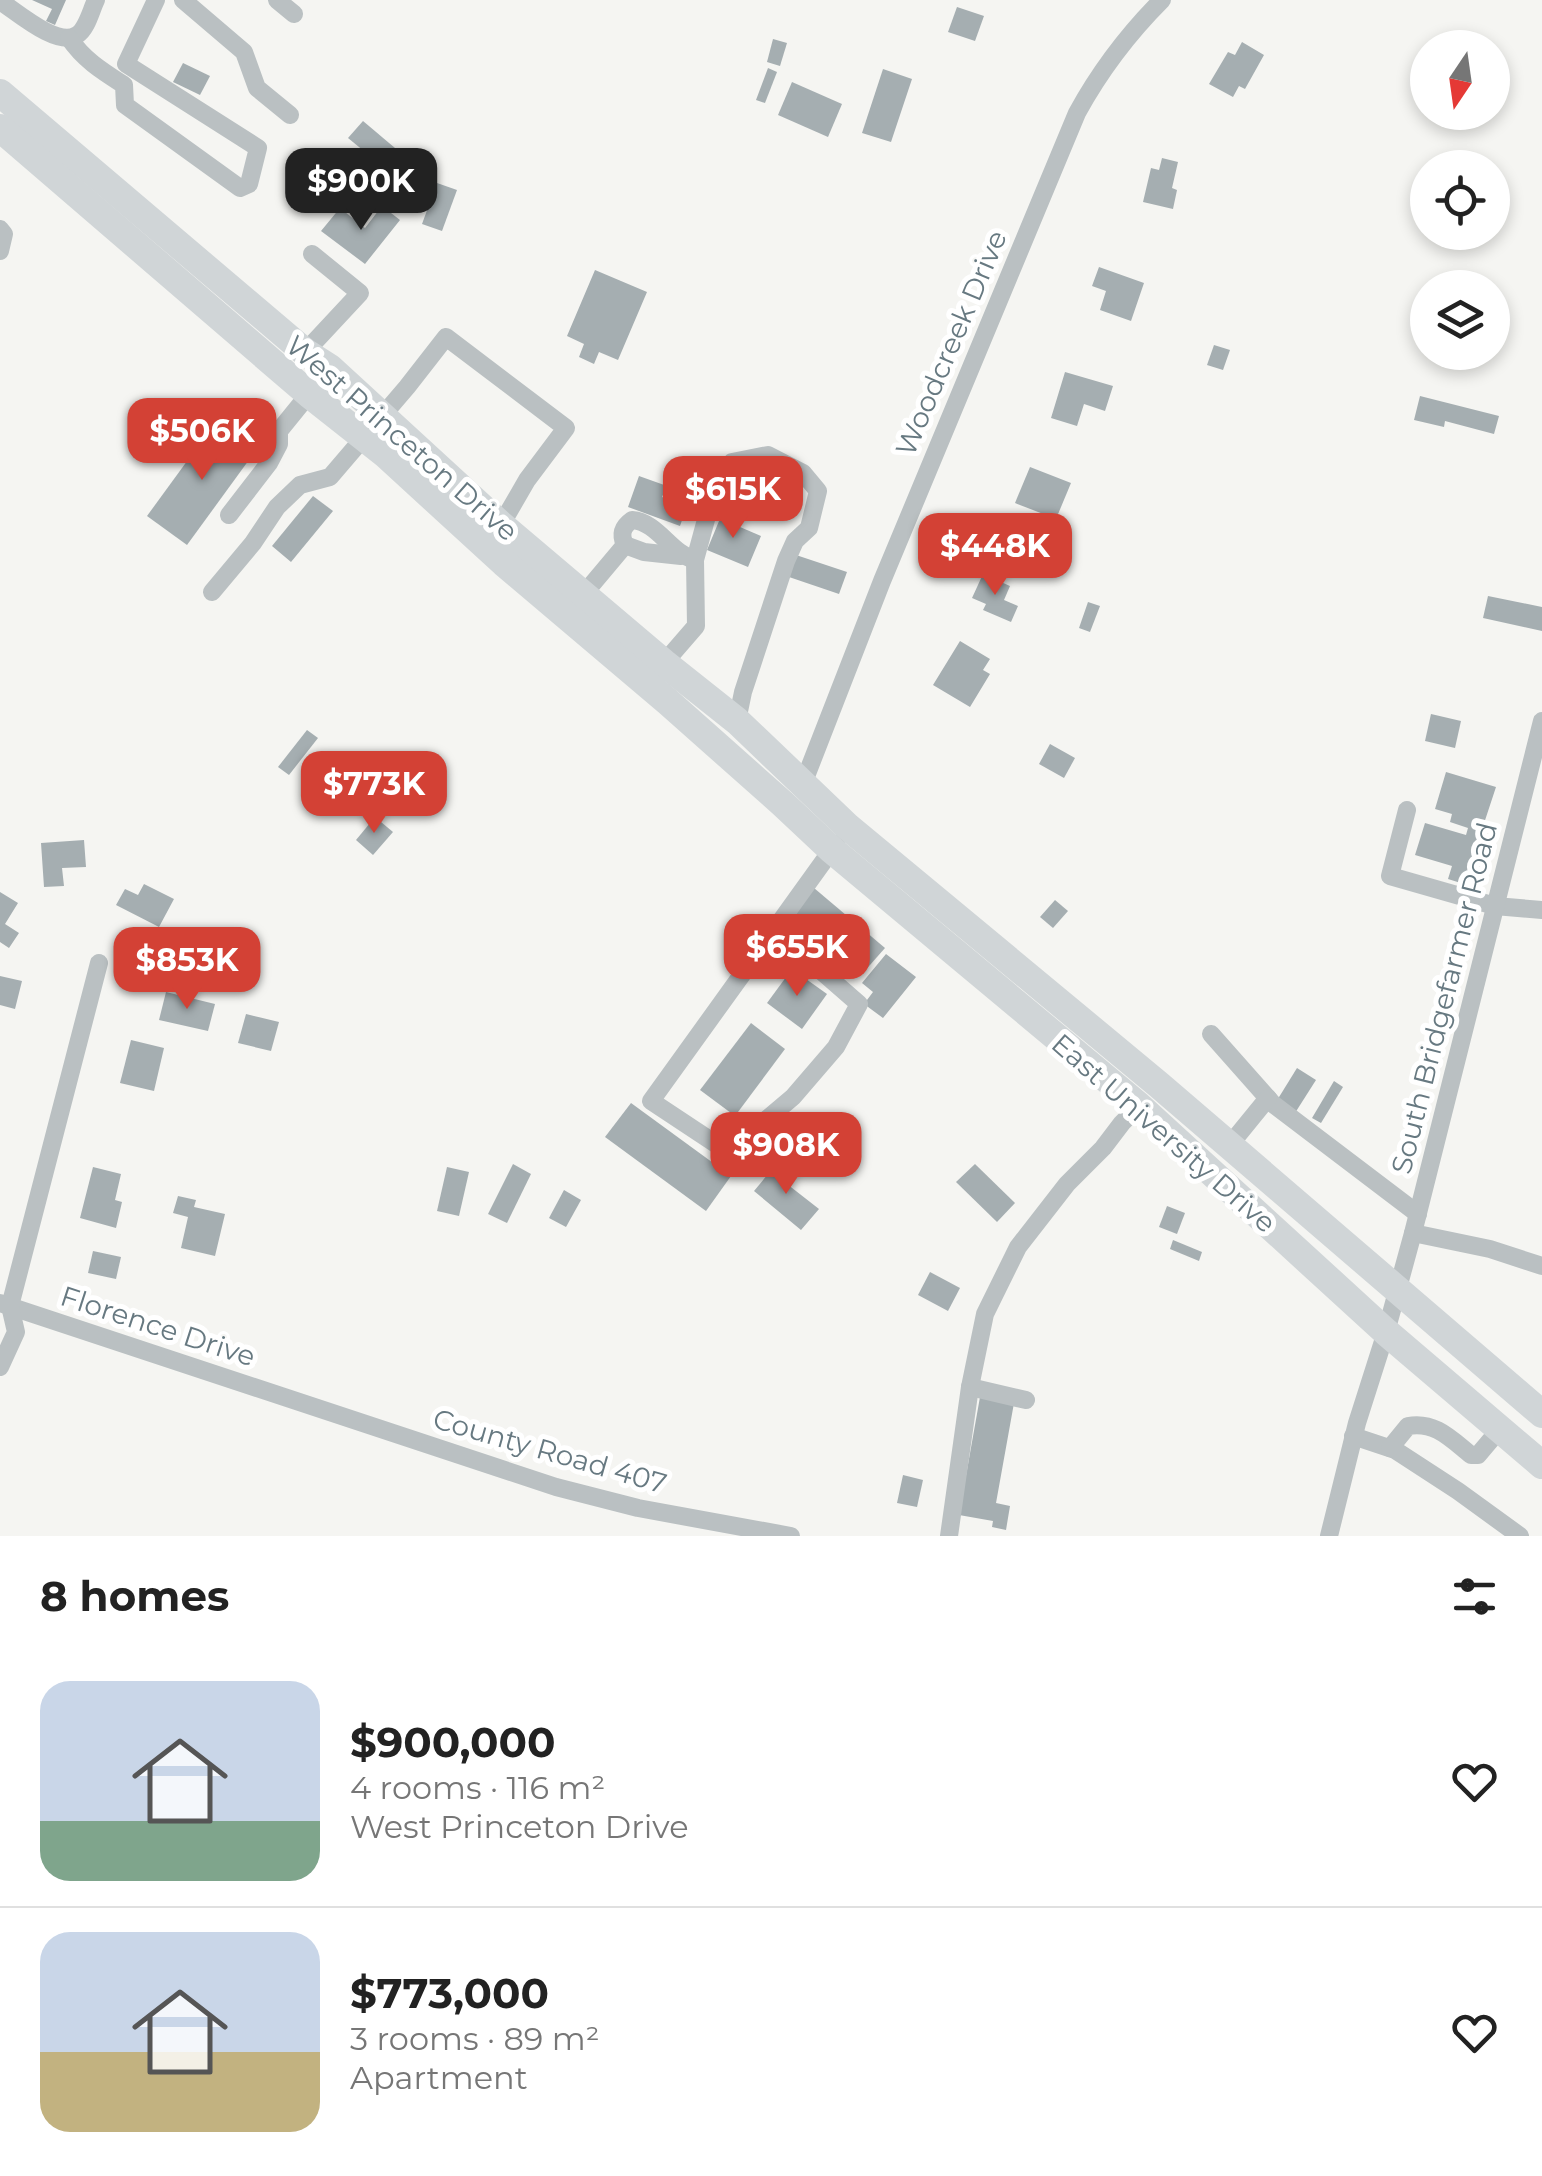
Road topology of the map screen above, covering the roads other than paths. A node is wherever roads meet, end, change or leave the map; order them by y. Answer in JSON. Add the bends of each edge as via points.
{"nodes":[{"id":1,"x":96,"y":0,"type":"edge"},
{"id":2,"x":156,"y":0,"type":"edge"},
{"id":3,"x":183,"y":0,"type":"edge"},
{"id":4,"x":276,"y":0,"type":"edge"},
{"id":5,"x":1162,"y":0,"type":"edge"},
{"id":6,"x":0,"y":1,"type":"edge"},
{"id":7,"x":294,"y":14,"type":"dead end"},
{"id":8,"x":70,"y":38,"type":"junction"},
{"id":9,"x":122,"y":73,"type":"junction"},
{"id":10,"x":0,"y":92,"type":"edge"},
{"id":11,"x":290,"y":115,"type":"dead end"},
{"id":12,"x":0,"y":128,"type":"edge"},
{"id":13,"x":0,"y":229,"type":"edge"},
{"id":14,"x":0,"y":251,"type":"edge"},
{"id":15,"x":312,"y":254,"type":"dead end"},
{"id":16,"x":304,"y":352,"type":"junction"},
{"id":17,"x":309,"y":394,"type":"junction"},
{"id":18,"x":373,"y":427,"type":"junction"},
{"id":19,"x":229,"y":515,"type":"dead end"},
{"id":20,"x":501,"y":526,"type":"junction"},
{"id":21,"x":625,"y":545,"type":"junction"},
{"id":22,"x":688,"y":558,"type":"junction"},
{"id":23,"x":212,"y":592,"type":"dead end"},
{"id":24,"x":583,"y":595,"type":"junction"},
{"id":25,"x":664,"y":663,"type":"junction"},
{"id":26,"x":736,"y":720,"type":"junction"},
{"id":27,"x":1542,"y":721,"type":"edge"},
{"id":28,"x":793,"y":794,"type":"junction"},
{"id":29,"x":1533,"y":794,"type":"edge"},
{"id":30,"x":1407,"y":810,"type":"dead end"},
{"id":31,"x":840,"y":839,"type":"junction"},
{"id":32,"x":1495,"y":906,"type":"junction"},
{"id":33,"x":1542,"y":910,"type":"edge"},
{"id":34,"x":773,"y":929,"type":"junction"},
{"id":35,"x":99,"y":964,"type":"dead end"},
{"id":36,"x":1211,"y":1034,"type":"dead end"},
{"id":37,"x":1268,"y":1098,"type":"junction"},
{"id":38,"x":1139,"y":1106,"type":"junction"},
{"id":39,"x":1228,"y":1147,"type":"junction"},
{"id":40,"x":1416,"y":1223,"type":"junction"},
{"id":41,"x":1542,"y":1266,"type":"edge"},
{"id":42,"x":1397,"y":1288,"type":"junction"},
{"id":43,"x":3,"y":1308,"type":"edge"},
{"id":44,"x":1386,"y":1332,"type":"junction"},
{"id":45,"x":0,"y":1367,"type":"edge"},
{"id":46,"x":970,"y":1387,"type":"junction"},
{"id":47,"x":1026,"y":1400,"type":"dead end"},
{"id":48,"x":299,"y":1402,"type":"joint"},
{"id":49,"x":1542,"y":1414,"type":"edge"},
{"id":50,"x":1500,"y":1428,"type":"junction"},
{"id":51,"x":1354,"y":1436,"type":"junction"},
{"id":52,"x":1390,"y":1448,"type":"junction"},
{"id":53,"x":1542,"y":1464,"type":"edge"},
{"id":54,"x":738,"y":1531,"type":"edge"},
{"id":55,"x":954,"y":1535,"type":"edge"},
{"id":56,"x":791,"y":1536,"type":"edge"},
{"id":57,"x":1329,"y":1536,"type":"edge"},
{"id":58,"x":1520,"y":1536,"type":"edge"}],
"edges":[{"from":1,"to":8,"type":"street","via":[[82,32]]},
{"from":2,"to":9,"type":"street"},
{"from":3,"to":11,"type":"street","via":[[244,52],[257,88]]},
{"from":4,"to":7,"type":"street"},
{"from":5,"to":28,"type":"street","name":"Woodcreek Drive","via":[[1115,52],[1077,112]]},
{"from":6,"to":8,"type":"street","via":[[50,35]]},
{"from":8,"to":9,"type":"street","via":[[88,60]]},
{"from":9,"to":9,"type":"street","via":[[125,105],[240,188],[248,184],[258,148]]},
{"from":10,"to":16,"type":"highway","name":"West Princeton Drive"},
{"from":12,"to":17,"type":"highway","name":"West Princeton Drive"},
{"from":13,"to":14,"type":"street"},
{"from":15,"to":16,"type":"street","via":[[360,293]]},
{"from":16,"to":18,"type":"highway","name":"West Princeton Drive","via":[[330,368]]},
{"from":17,"to":18,"type":"highway","name":"West Princeton Drive"},
{"from":17,"to":19,"type":"street"},
{"from":18,"to":20,"type":"highway","name":"West Princeton Drive"},
{"from":18,"to":20,"type":"street","via":[[446,336],[566,428]]},
{"from":18,"to":23,"type":"street","via":[[330,477],[300,485],[277,507]]},
{"from":18,"to":28,"type":"highway","name":"West Princeton Drive","via":[[385,454],[504,563],[667,701]]},
{"from":20,"to":24,"type":"highway","name":"West Princeton Drive"},
{"from":21,"to":22,"type":"street"},
{"from":21,"to":22,"type":"street","via":[[622,529],[638,520]]},
{"from":21,"to":24,"type":"street"},
{"from":22,"to":25,"type":"street","via":[[696,626]]},
{"from":22,"to":26,"type":"street","via":[[732,462],[768,456],[803,473],[818,491],[810,528],[786,561]]},
{"from":24,"to":25,"type":"highway","name":"West Princeton Drive"},
{"from":25,"to":26,"type":"highway","name":"West Princeton Drive"},
{"from":26,"to":28,"type":"highway","name":"West Princeton Drive"},
{"from":27,"to":29,"type":"street","name":"South Bridgefarmer Road"},
{"from":28,"to":31,"type":"highway","name":"East University Drive"},
{"from":29,"to":32,"type":"street","name":"South Bridgefarmer Road"},
{"from":30,"to":32,"type":"street","via":[[1390,876]]},
{"from":31,"to":34,"type":"street"},
{"from":31,"to":38,"type":"highway","name":"East University Drive"},
{"from":31,"to":39,"type":"highway","name":"East University Drive","via":[[1159,1085]]},
{"from":32,"to":33,"type":"street"},
{"from":32,"to":40,"type":"street","name":"South Bridgefarmer Road"},
{"from":34,"to":34,"type":"street","via":[[651,1101],[728,1152],[793,1097],[836,1047],[859,1004]]},
{"from":35,"to":43,"type":"street"},
{"from":36,"to":37,"type":"street"},
{"from":37,"to":39,"type":"street"},
{"from":37,"to":40,"type":"street"},
{"from":38,"to":44,"type":"highway","name":"East University Drive"},
{"from":38,"to":46,"type":"street","via":[[1018,1248],[985,1314]]},
{"from":39,"to":42,"type":"highway","name":"East University Drive"},
{"from":40,"to":41,"type":"street"},
{"from":40,"to":42,"type":"street","name":"South Bridgefarmer Road"},
{"from":42,"to":44,"type":"street","name":"South Bridgefarmer Road"},
{"from":42,"to":49,"type":"highway","name":"East University Drive"},
{"from":43,"to":45,"type":"street","via":[[16,1332]]},
{"from":43,"to":48,"type":"street","name":"Florence Drive"},
{"from":44,"to":50,"type":"highway","name":"East University Drive"},
{"from":44,"to":51,"type":"street","name":"South Bridgefarmer Road"},
{"from":46,"to":47,"type":"street"},
{"from":46,"to":55,"type":"street"},
{"from":48,"to":54,"type":"street","name":"County Road 407","via":[[582,1494]]},
{"from":50,"to":52,"type":"street","via":[[1478,1455],[1432,1425],[1408,1426]]},
{"from":50,"to":53,"type":"highway","name":"East University Drive"},
{"from":51,"to":52,"type":"street"},
{"from":51,"to":57,"type":"street","name":"South Bridgefarmer Road"},
{"from":52,"to":58,"type":"street"},
{"from":54,"to":56,"type":"street","name":"County Road 407"}]}
